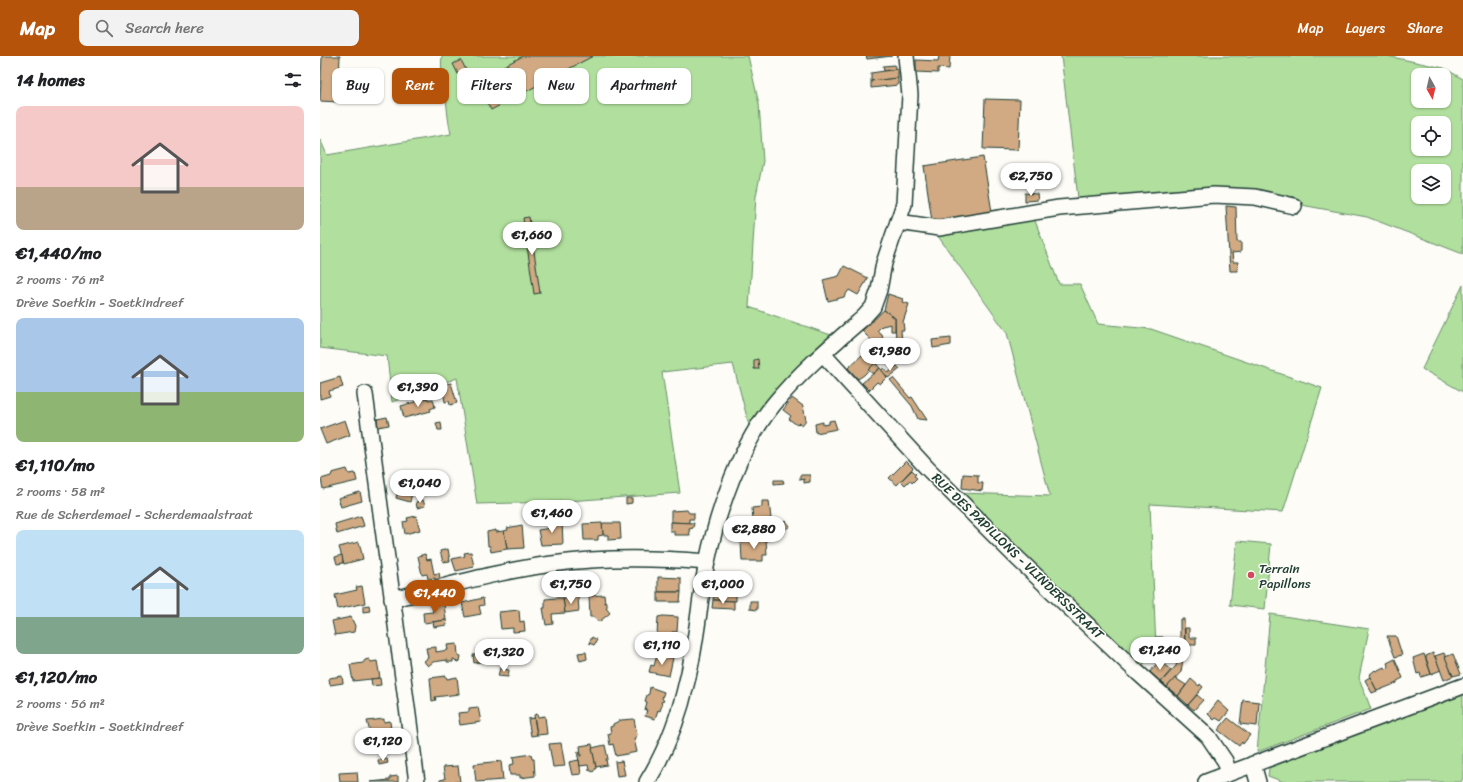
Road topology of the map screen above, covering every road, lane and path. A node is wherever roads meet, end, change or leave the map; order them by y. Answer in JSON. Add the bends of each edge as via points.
{"nodes":[{"id":1,"x":906,"y":56,"type":"edge"},
{"id":2,"x":1294,"y":206,"type":"dead end"},
{"id":3,"x":898,"y":222,"type":"junction"},
{"id":4,"x":823,"y":354,"type":"junction"},
{"id":5,"x":365,"y":394,"type":"dead end"},
{"id":6,"x":707,"y":562,"type":"junction"},
{"id":7,"x":392,"y":599,"type":"junction"},
{"id":8,"x":1463,"y":686,"type":"edge"},
{"id":9,"x":1253,"y":764,"type":"junction"},
{"id":10,"x":1229,"y":773,"type":"junction"},
{"id":11,"x":1262,"y":781,"type":"edge"},
{"id":12,"x":417,"y":782,"type":"edge"},
{"id":13,"x":648,"y":782,"type":"edge"},
{"id":14,"x":1206,"y":782,"type":"edge"}],
"edges":[{"from":1,"to":3,"type":"street","via":[[910,95],[904,204]]},
{"from":2,"to":3,"type":"street","via":[[1255,198],[1214,195],[1059,208],[939,228]]},
{"from":3,"to":4,"type":"street","via":[[873,307]]},
{"from":4,"to":6,"type":"street","via":[[772,405],[748,444],[719,516]]},
{"from":4,"to":10,"type":"street","name":"RUE DES PAPILLONS - VLINDERSSTRAAT","via":[[927,468],[1014,555],[1208,736]]},
{"from":5,"to":7,"type":"street"},
{"from":6,"to":7,"type":"street","via":[[597,560],[552,564]]},
{"from":6,"to":13,"type":"street","via":[[687,681],[675,724]]},
{"from":7,"to":12,"type":"street"},
{"from":8,"to":9,"type":"street"},
{"from":9,"to":10,"type":"street"},
{"from":9,"to":11,"type":"street"},
{"from":10,"to":14,"type":"street"}]}
